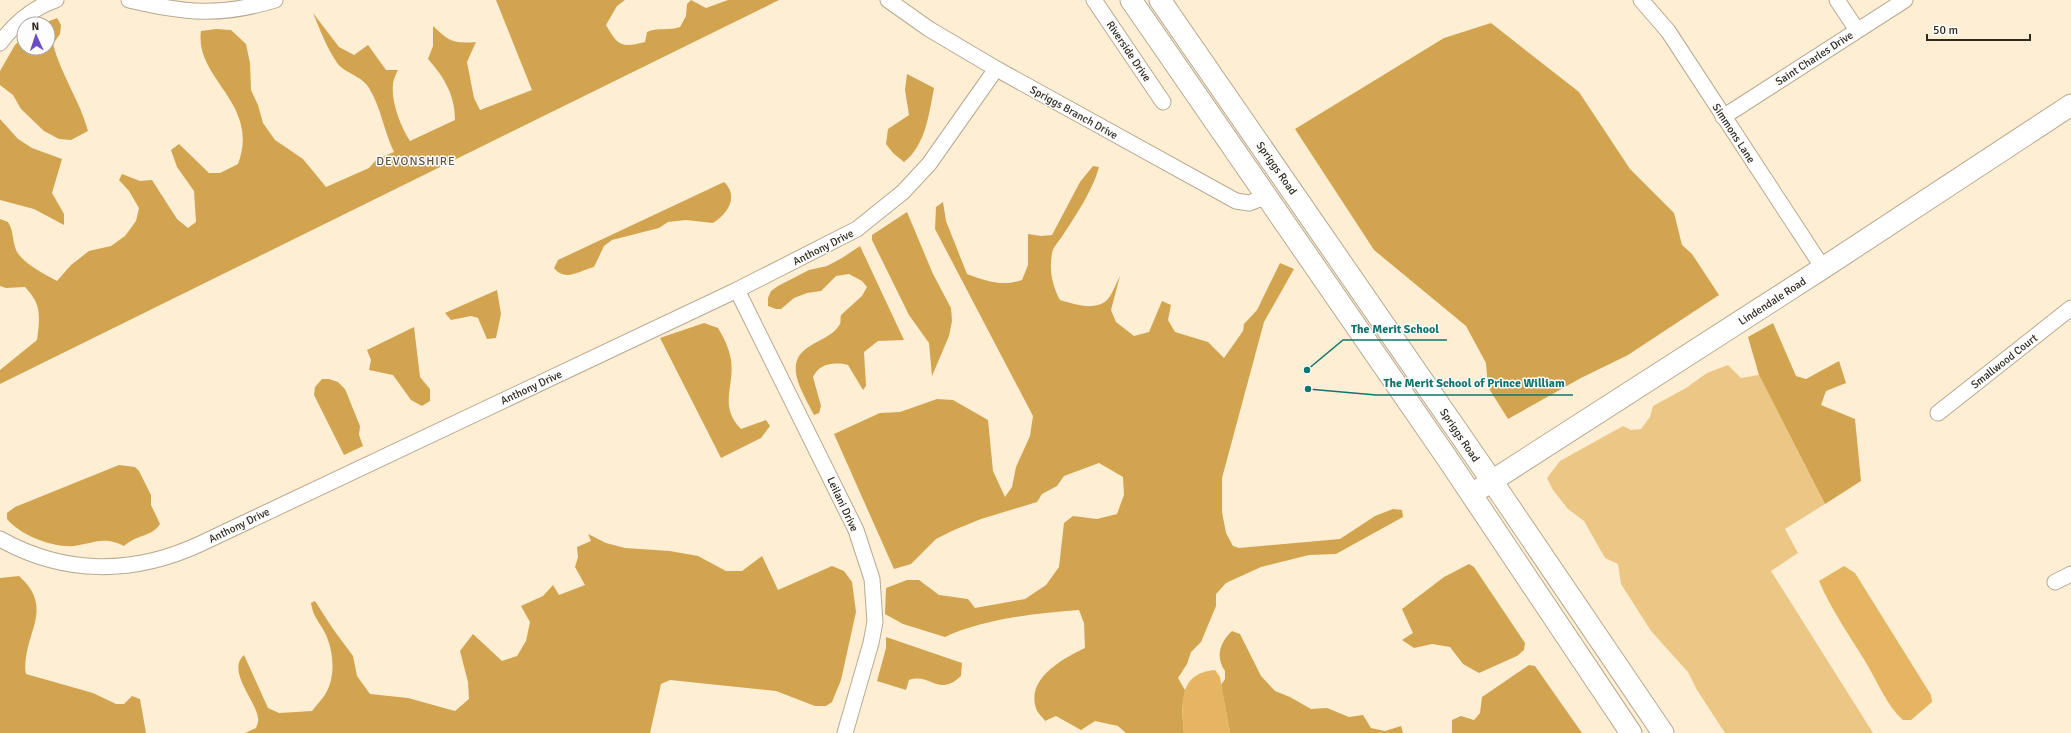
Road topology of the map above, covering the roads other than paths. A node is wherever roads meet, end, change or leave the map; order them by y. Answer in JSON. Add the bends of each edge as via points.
{"nodes":[{"id":1,"x":56,"y":0,"type":"edge"},
{"id":2,"x":129,"y":0,"type":"edge"},
{"id":3,"x":275,"y":0,"type":"edge"},
{"id":4,"x":888,"y":0,"type":"edge"},
{"id":5,"x":1094,"y":0,"type":"edge"},
{"id":6,"x":1131,"y":0,"type":"edge"},
{"id":7,"x":1160,"y":0,"type":"edge"},
{"id":8,"x":1641,"y":0,"type":"edge"},
{"id":9,"x":1837,"y":0,"type":"edge"},
{"id":10,"x":1904,"y":0,"type":"edge"},
{"id":11,"x":1857,"y":30,"type":"junction"},
{"id":12,"x":0,"y":43,"type":"edge"},
{"id":13,"x":996,"y":69,"type":"junction"},
{"id":14,"x":1163,"y":102,"type":"dead end"},
{"id":15,"x":2071,"y":104,"type":"edge"},
{"id":16,"x":1723,"y":118,"type":"junction"},
{"id":17,"x":1267,"y":196,"type":"junction"},
{"id":18,"x":1823,"y":268,"type":"junction"},
{"id":19,"x":737,"y":290,"type":"junction"},
{"id":20,"x":2071,"y":308,"type":"edge"},
{"id":21,"x":1938,"y":413,"type":"dead end"},
{"id":22,"x":1492,"y":481,"type":"junction"},
{"id":23,"x":1471,"y":495,"type":"junction"},
{"id":24,"x":0,"y":539,"type":"edge"},
{"id":25,"x":2071,"y":574,"type":"edge"},
{"id":26,"x":2055,"y":582,"type":"dead end"},
{"id":27,"x":845,"y":733,"type":"edge"},
{"id":28,"x":1631,"y":733,"type":"edge"},
{"id":29,"x":1663,"y":733,"type":"edge"}],
"edges":[{"from":1,"to":12,"type":"street","via":[[31,12],[16,24]]},
{"from":2,"to":3,"type":"street","via":[[168,9],[198,12],[245,9]]},
{"from":4,"to":13,"type":"street","name":"Spriggs Branch Drive"},
{"from":5,"to":14,"type":"street","name":"Riverside Drive"},
{"from":6,"to":17,"type":"main road"},
{"from":7,"to":22,"type":"main road","name":"Spriggs Road"},
{"from":8,"to":16,"type":"street","name":"Simmons Lane","via":[[1668,31]]},
{"from":9,"to":11,"type":"street"},
{"from":10,"to":11,"type":"street","name":"Saint Charles Drive"},
{"from":11,"to":16,"type":"street","name":"Saint Charles Drive"},
{"from":13,"to":17,"type":"street","name":"Spriggs Branch Drive","via":[[1236,201],[1250,203]]},
{"from":13,"to":19,"type":"street","name":"Anthony Drive","via":[[929,164],[883,210],[835,242]]},
{"from":15,"to":18,"type":"main road","name":"Lindendale Road"},
{"from":16,"to":18,"type":"street","name":"Simmons Lane"},
{"from":17,"to":23,"type":"main road"},
{"from":18,"to":22,"type":"main road","name":"Lindendale Road"},
{"from":19,"to":24,"type":"street","name":"Anthony Drive","via":[[193,547],[169,556],[131,566],[76,565],[53,562]]},
{"from":19,"to":27,"type":"street","name":"Leilani Drive","via":[[856,530],[872,579],[875,622]]},
{"from":20,"to":21,"type":"street","name":"Smallwood Court"},
{"from":22,"to":23,"type":"main road","name":"Lindendale Road"},
{"from":22,"to":29,"type":"main road","name":"Spriggs Road"},
{"from":23,"to":28,"type":"main road"},
{"from":25,"to":26,"type":"street"}]}
